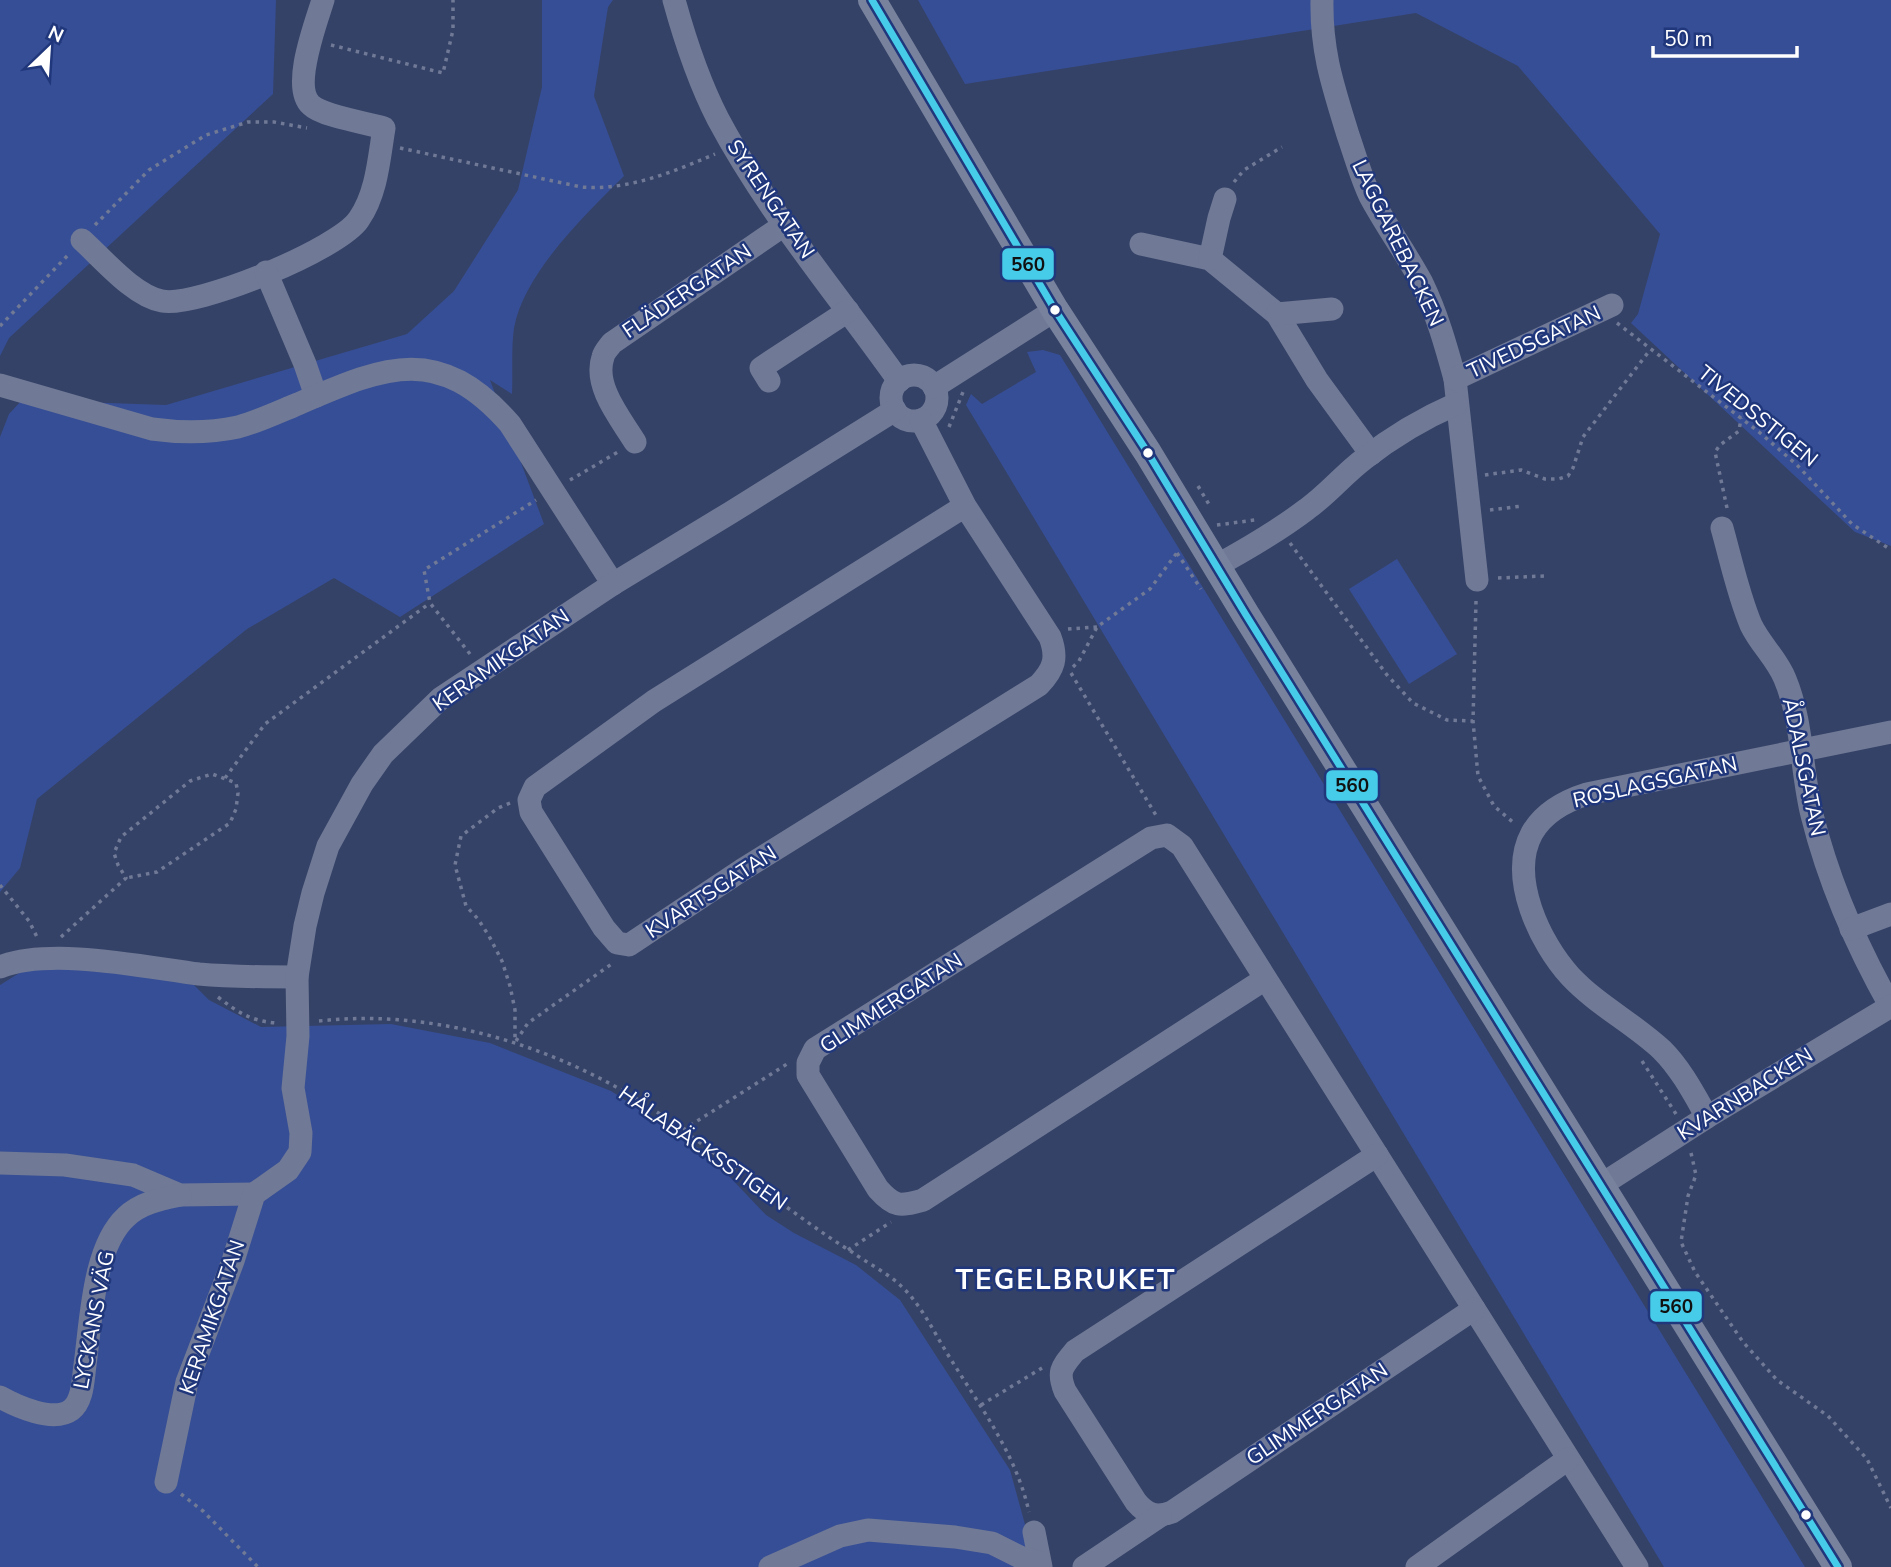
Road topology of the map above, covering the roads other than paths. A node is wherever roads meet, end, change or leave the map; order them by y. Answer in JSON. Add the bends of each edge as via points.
{"nodes":[{"id":1,"x":323,"y":0,"type":"edge"},
{"id":2,"x":674,"y":0,"type":"edge"},
{"id":3,"x":873,"y":0,"type":"edge"},
{"id":4,"x":1322,"y":0,"type":"edge"},
{"id":5,"x":1225,"y":199,"type":"road end"},
{"id":6,"x":784,"y":225,"type":"junction"},
{"id":7,"x":82,"y":240,"type":"road end"},
{"id":8,"x":1141,"y":244,"type":"dead end"},
{"id":9,"x":1210,"y":260,"type":"junction"},
{"id":10,"x":266,"y":272,"type":"junction"},
{"id":11,"x":1612,"y":305,"type":"road end"},
{"id":12,"x":1332,"y":309,"type":"dead end"},
{"id":13,"x":1055,"y":310,"type":"junction"},
{"id":14,"x":848,"y":311,"type":"junction"},
{"id":15,"x":1277,"y":314,"type":"junction"},
{"id":16,"x":1455,"y":379,"type":"junction"},
{"id":17,"x":769,"y":381,"type":"dead end"},
{"id":18,"x":899,"y":381,"type":"junction"},
{"id":19,"x":0,"y":384,"type":"edge"},
{"id":20,"x":934,"y":387,"type":"junction"},
{"id":21,"x":316,"y":396,"type":"junction"},
{"id":22,"x":1457,"y":404,"type":"junction"},
{"id":23,"x":895,"y":410,"type":"junction"},
{"id":24,"x":921,"y":419,"type":"junction"},
{"id":25,"x":635,"y":442,"type":"road end"},
{"id":26,"x":1371,"y":454,"type":"junction"},
{"id":27,"x":965,"y":506,"type":"junction"},
{"id":28,"x":1722,"y":528,"type":"road end"},
{"id":29,"x":1216,"y":566,"type":"junction"},
{"id":30,"x":1476,"y":572,"type":"road end"},
{"id":31,"x":613,"y":584,"type":"junction"},
{"id":32,"x":1891,"y":732,"type":"edge"},
{"id":33,"x":1801,"y":749,"type":"junction"},
{"id":34,"x":1891,"y":914,"type":"edge"},
{"id":35,"x":1851,"y":929,"type":"junction"},
{"id":36,"x":0,"y":967,"type":"edge"},
{"id":37,"x":297,"y":977,"type":"junction"},
{"id":38,"x":1265,"y":979,"type":"junction"},
{"id":39,"x":1891,"y":1006,"type":"edge"},
{"id":40,"x":1707,"y":1117,"type":"junction"},
{"id":41,"x":1377,"y":1155,"type":"junction"},
{"id":42,"x":0,"y":1163,"type":"edge"},
{"id":43,"x":1601,"y":1185,"type":"junction"},
{"id":44,"x":254,"y":1194,"type":"junction"},
{"id":45,"x":180,"y":1195,"type":"junction"},
{"id":46,"x":1474,"y":1309,"type":"junction"},
{"id":47,"x":0,"y":1396,"type":"edge"},
{"id":48,"x":1568,"y":1459,"type":"junction"},
{"id":49,"x":166,"y":1482,"type":"road end"},
{"id":50,"x":1160,"y":1516,"type":"junction"},
{"id":51,"x":1034,"y":1532,"type":"road end"},
{"id":52,"x":1040,"y":1564,"type":"edge"},
{"id":53,"x":770,"y":1567,"type":"edge"},
{"id":54,"x":1084,"y":1567,"type":"edge"},
{"id":55,"x":1417,"y":1567,"type":"edge"},
{"id":56,"x":1637,"y":1567,"type":"edge"},
{"id":57,"x":1838,"y":1567,"type":"edge"}],
"edges":[{"from":1,"to":10,"type":"street","via":[[303,74],[303,95],[312,106],[335,116],[384,128],[377,172],[359,220],[346,234]]},
{"from":2,"to":6,"type":"street","name":"SYRENGATAN","via":[[717,117]]},
{"from":3,"to":13,"type":"main road"},
{"from":4,"to":16,"type":"street","name":"LAGGAREBACKEN","via":[[1321,33],[1329,72],[1355,155],[1370,195],[1422,283]]},
{"from":5,"to":9,"type":"street"},
{"from":6,"to":14,"type":"street","name":"SYRENGATAN"},
{"from":6,"to":25,"type":"street","name":"FLÄDERGATAN","via":[[612,343],[603,356],[606,392]]},
{"from":7,"to":10,"type":"street","via":[[140,292],[161,301],[208,296]]},
{"from":8,"to":9,"type":"street"},
{"from":9,"to":15,"type":"street"},
{"from":10,"to":21,"type":"street"},
{"from":11,"to":16,"type":"street","name":"TIVEDSGATAN"},
{"from":12,"to":15,"type":"street"},
{"from":13,"to":20,"type":"street"},
{"from":13,"to":29,"type":"main road"},
{"from":14,"to":17,"type":"street","via":[[761,368]]},
{"from":14,"to":18,"type":"street","name":"SYRENGATAN"},
{"from":15,"to":26,"type":"street","via":[[1317,380]]},
{"from":16,"to":22,"type":"street","name":"LAGGAREBACKEN"},
{"from":18,"to":20,"type":"street","via":[[923,377]]},
{"from":18,"to":23,"type":"street","via":[[891,396]]},
{"from":19,"to":21,"type":"street","via":[[122,422],[177,432],[239,426]]},
{"from":20,"to":24,"type":"street","via":[[935,407]]},
{"from":21,"to":31,"type":"street","via":[[385,371],[446,373],[466,384],[510,424]]},
{"from":22,"to":26,"type":"street","via":[[1432,414]]},
{"from":22,"to":30,"type":"street","name":"LAGGAREBACKEN"},
{"from":23,"to":24,"type":"street","via":[[904,419]]},
{"from":23,"to":31,"type":"street","name":"KERAMIKGATAN"},
{"from":24,"to":27,"type":"street"},
{"from":26,"to":29,"type":"street","via":[[1308,509]]},
{"from":27,"to":27,"type":"street","name":"KVARTSGATAN","via":[[1050,637],[1056,652],[1051,672],[1039,685],[629,945],[617,943],[531,812],[529,800],[535,787],[654,701]]},
{"from":28,"to":33,"type":"street","name":"ÅDALSGATAN","via":[[1752,628],[1785,678]]},
{"from":29,"to":43,"type":"main road"},
{"from":31,"to":37,"type":"street","name":"KERAMIKGATAN","via":[[441,698],[383,754],[344,814],[326,853]]},
{"from":32,"to":33,"type":"street","name":"ROSLAGSGATAN"},
{"from":33,"to":35,"type":"street","name":"ÅDALSGATAN","via":[[1811,813]]},
{"from":33,"to":40,"type":"street","name":"ROSLAGSGATAN","via":[[1565,802],[1549,812],[1532,834],[1526,854],[1523,882],[1546,943],[1570,976],[1663,1051]]},
{"from":34,"to":35,"type":"street"},
{"from":35,"to":39,"type":"street","name":"ÅDALSGATAN"},
{"from":36,"to":37,"type":"street","via":[[78,960],[199,974]]},
{"from":37,"to":44,"type":"street","name":"KERAMIKGATAN","via":[[293,1088],[300,1152],[288,1170]]},
{"from":38,"to":38,"type":"street","name":"GLIMMERGATAN","via":[[923,1200],[901,1206],[889,1202],[878,1189],[808,1075],[815,1049],[1152,838],[1167,835],[1182,846]]},
{"from":38,"to":41,"type":"street"},
{"from":39,"to":40,"type":"street","name":"KVARNBACKEN"},
{"from":40,"to":43,"type":"street","name":"KVARNBACKEN","via":[[1681,1122]]},
{"from":41,"to":46,"type":"street"},
{"from":41,"to":50,"type":"street","via":[[1075,1351],[1061,1367],[1065,1391],[1136,1503],[1146,1513]]},
{"from":42,"to":45,"type":"street","via":[[133,1175]]},
{"from":43,"to":57,"type":"main road"},
{"from":44,"to":45,"type":"street"},
{"from":44,"to":49,"type":"street","name":"KERAMIKGATAN","via":[[187,1382]]},
{"from":45,"to":47,"type":"street","name":"LYCKANS VÄG","via":[[155,1200],[127,1215],[113,1232],[96,1290],[81,1395],[71,1410],[57,1415],[21,1409]]},
{"from":46,"to":48,"type":"street"},
{"from":46,"to":50,"type":"street","name":"GLIMMERGATAN"},
{"from":48,"to":55,"type":"street"},
{"from":48,"to":56,"type":"street"},
{"from":50,"to":54,"type":"street","name":"GLIMMERGATAN"},
{"from":51,"to":52,"type":"street"},
{"from":52,"to":53,"type":"street","via":[[992,1543],[868,1530],[840,1536]]}]}
